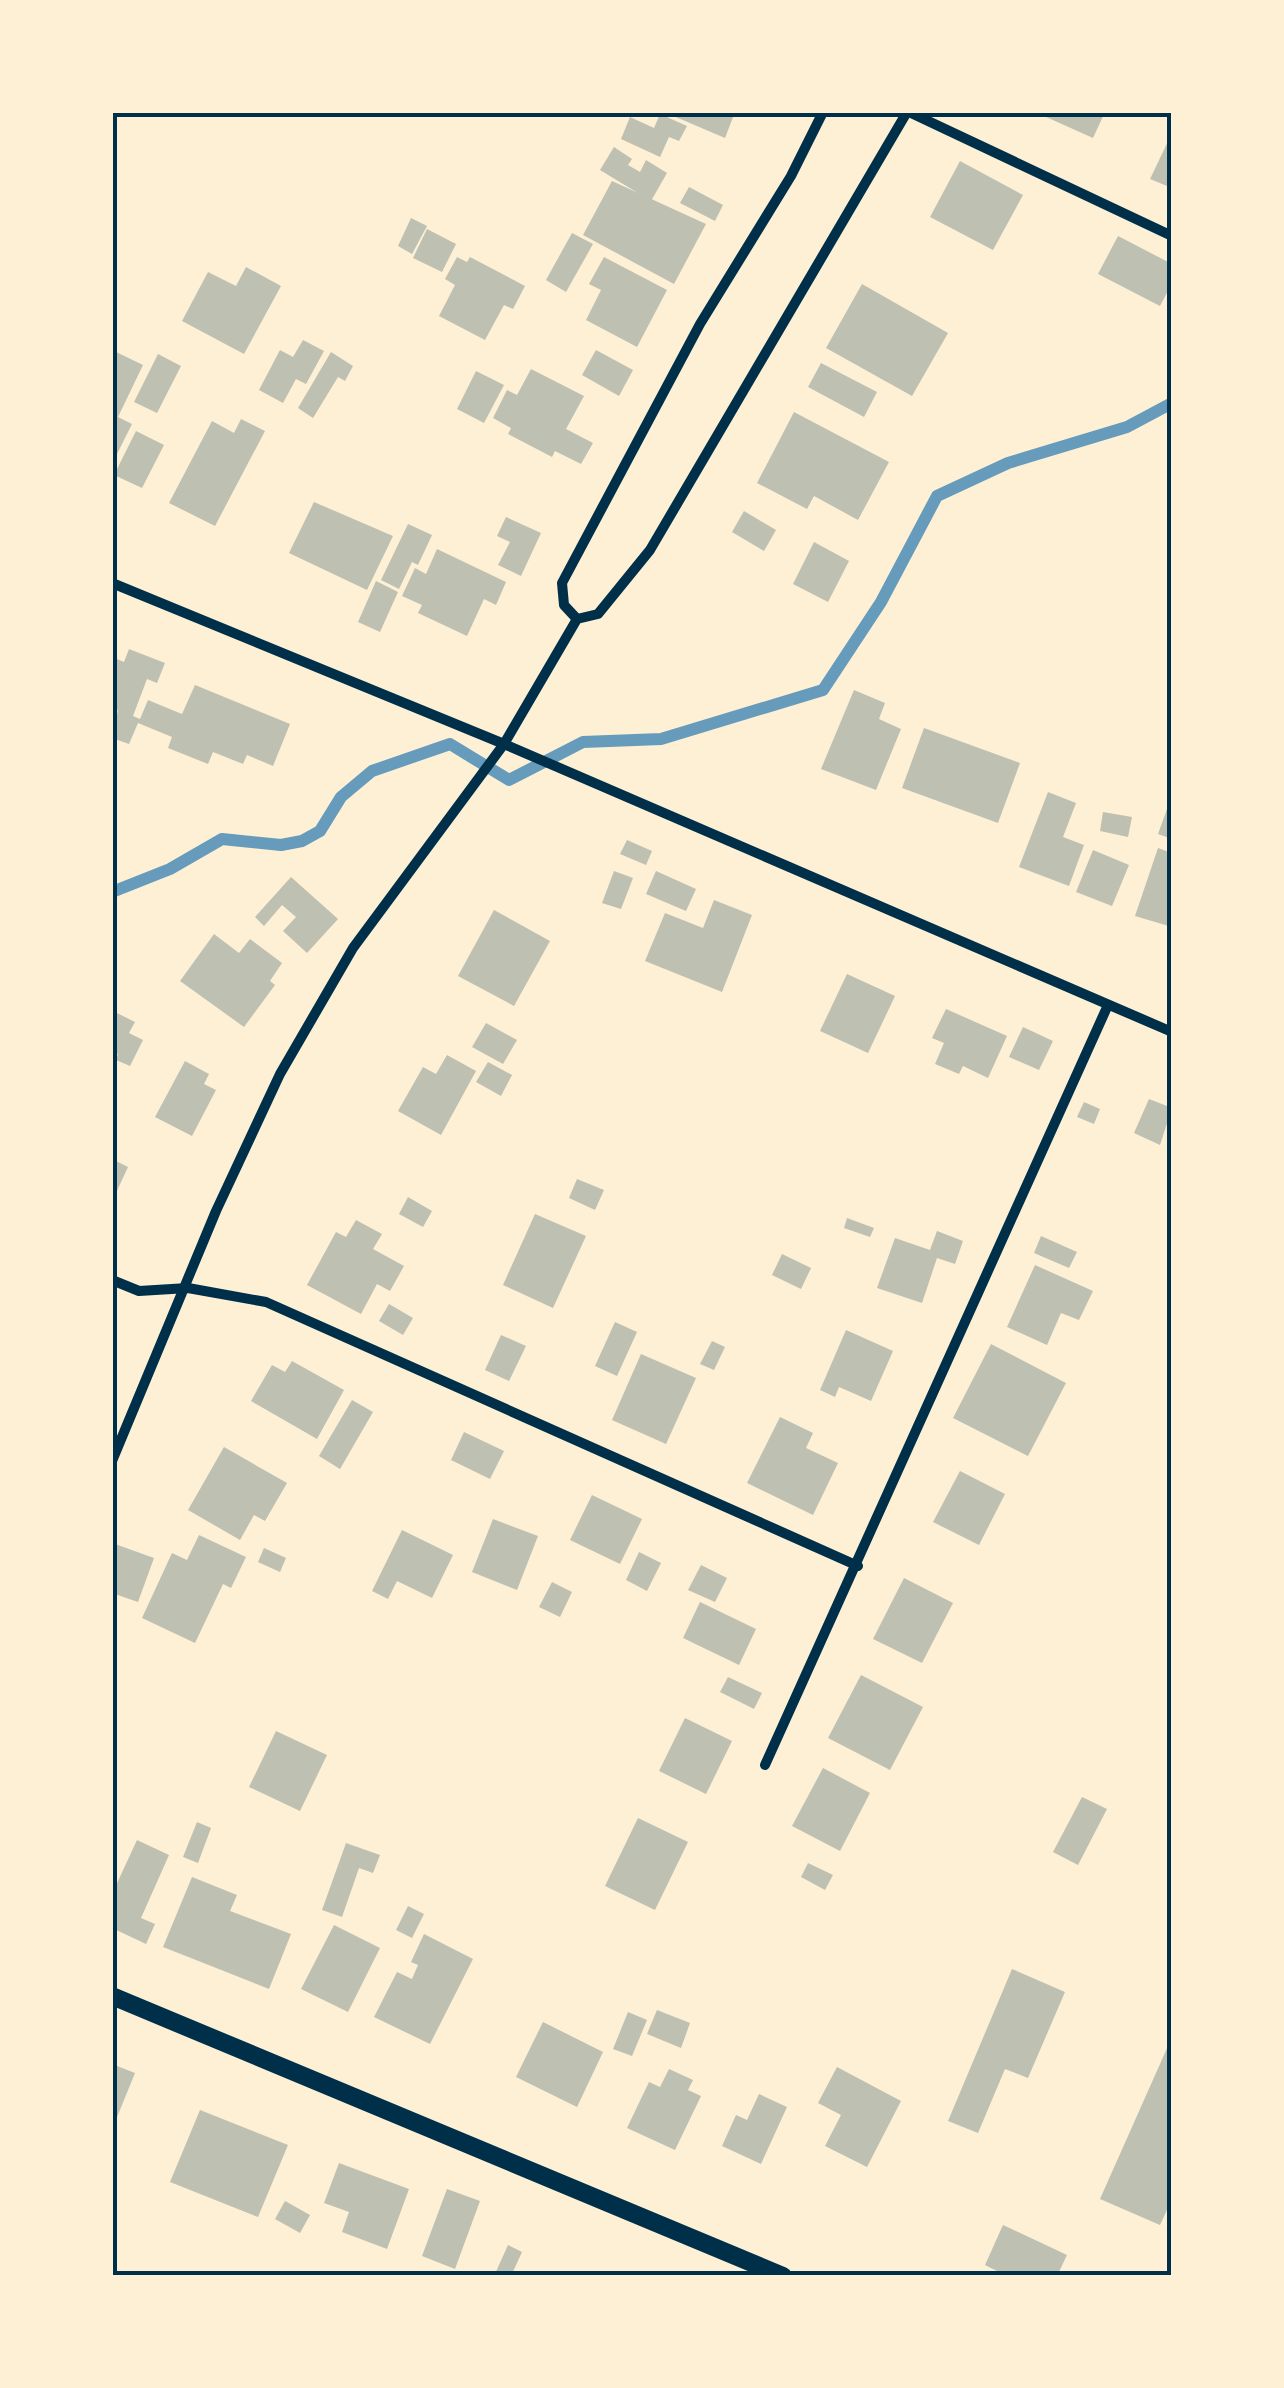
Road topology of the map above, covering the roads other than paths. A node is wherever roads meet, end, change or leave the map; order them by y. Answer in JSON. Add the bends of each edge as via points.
{"nodes":[{"id":1,"x":823,"y":112,"type":"edge"},
{"id":2,"x":908,"y":112,"type":"edge"},
{"id":3,"x":1172,"y":236,"type":"edge"},
{"id":4,"x":112,"y":584,"type":"edge"},
{"id":5,"x":576,"y":619,"type":"junction"},
{"id":6,"x":504,"y":744,"type":"junction"},
{"id":7,"x":1108,"y":1005,"type":"junction"},
{"id":8,"x":1172,"y":1032,"type":"edge"},
{"id":9,"x":112,"y":1280,"type":"edge"},
{"id":10,"x":188,"y":1288,"type":"junction"},
{"id":11,"x":112,"y":1461,"type":"edge"},
{"id":12,"x":858,"y":1566,"type":"junction"},
{"id":13,"x":765,"y":1765,"type":"dead end"},
{"id":14,"x":112,"y":1996,"type":"edge"},
{"id":15,"x":783,"y":2276,"type":"edge"}],
"edges":[{"from":1,"to":5,"type":"street","via":[[562,583],[564,606]]},
{"from":2,"to":3,"type":"street"},
{"from":2,"to":5,"type":"street","via":[[650,550],[598,614]]},
{"from":4,"to":6,"type":"street"},
{"from":5,"to":6,"type":"street"},
{"from":6,"to":7,"type":"street"},
{"from":6,"to":10,"type":"street","via":[[344,964],[272,1092]]},
{"from":7,"to":8,"type":"street"},
{"from":7,"to":12,"type":"street"},
{"from":9,"to":10,"type":"street","via":[[140,1291]]},
{"from":10,"to":11,"type":"street"},
{"from":10,"to":12,"type":"street","via":[[266,1302]]},
{"from":12,"to":13,"type":"street"},
{"from":14,"to":15,"type":"street"}]}
